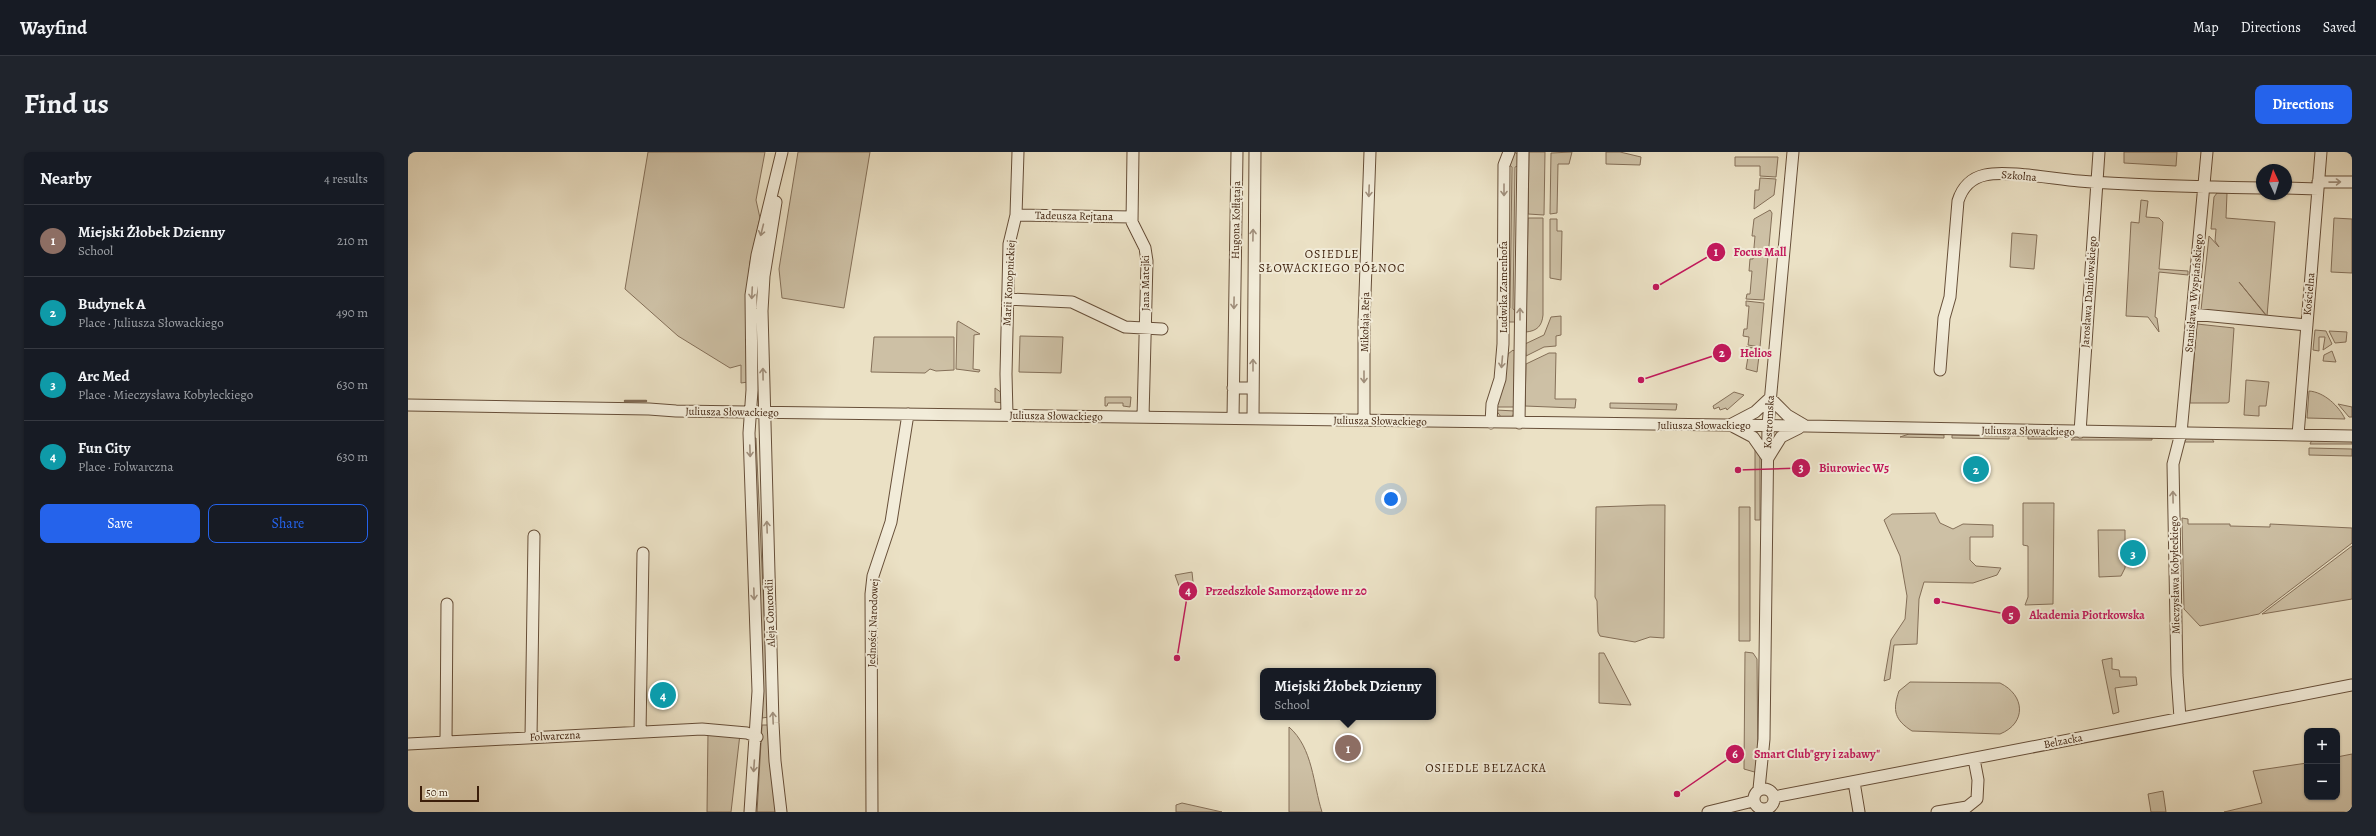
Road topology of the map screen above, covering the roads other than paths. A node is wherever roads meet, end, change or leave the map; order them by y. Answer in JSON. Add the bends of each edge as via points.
{"nodes":[{"id":1,"x":783,"y":152,"type":"edge"},
{"id":2,"x":1018,"y":152,"type":"edge"},
{"id":3,"x":1134,"y":152,"type":"edge"},
{"id":4,"x":1237,"y":152,"type":"edge"},
{"id":5,"x":1255,"y":152,"type":"edge"},
{"id":6,"x":1370,"y":152,"type":"edge"},
{"id":7,"x":1510,"y":152,"type":"edge"},
{"id":8,"x":1523,"y":152,"type":"edge"},
{"id":9,"x":1793,"y":152,"type":"edge"},
{"id":10,"x":2099,"y":152,"type":"edge"},
{"id":11,"x":2207,"y":152,"type":"edge"},
{"id":12,"x":2321,"y":152,"type":"edge"},
{"id":13,"x":2096,"y":182,"type":"junction"},
{"id":14,"x":2352,"y":182,"type":"edge"},
{"id":15,"x":2318,"y":186,"type":"junction"},
{"id":16,"x":2203,"y":188,"type":"junction"},
{"id":17,"x":2256,"y":188,"type":"edge"},
{"id":18,"x":2292,"y":188,"type":"edge"},
{"id":19,"x":1016,"y":215,"type":"junction"},
{"id":20,"x":1132,"y":217,"type":"junction"},
{"id":21,"x":1234,"y":287,"type":"junction"},
{"id":22,"x":1254,"y":287,"type":"junction"},
{"id":23,"x":1008,"y":300,"type":"junction"},
{"id":24,"x":2192,"y":314,"type":"junction"},
{"id":25,"x":2307,"y":325,"type":"junction"},
{"id":26,"x":1144,"y":329,"type":"junction"},
{"id":27,"x":1162,"y":329,"type":"dead end"},
{"id":28,"x":1520,"y":342,"type":"junction"},
{"id":29,"x":1503,"y":344,"type":"junction"},
{"id":30,"x":1940,"y":370,"type":"dead end"},
{"id":31,"x":1233,"y":388,"type":"junction"},
{"id":32,"x":1253,"y":388,"type":"junction"},
{"id":33,"x":1770,"y":398,"type":"junction"},
{"id":34,"x":408,"y":405,"type":"edge"},
{"id":35,"x":750,"y":412,"type":"junction"},
{"id":36,"x":764,"y":413,"type":"junction"},
{"id":37,"x":908,"y":414,"type":"junction"},
{"id":38,"x":1008,"y":415,"type":"junction"},
{"id":39,"x":1143,"y":417,"type":"junction"},
{"id":40,"x":1233,"y":418,"type":"junction"},
{"id":41,"x":1253,"y":418,"type":"junction"},
{"id":42,"x":1364,"y":420,"type":"junction"},
{"id":43,"x":1491,"y":422,"type":"junction"},
{"id":44,"x":1519,"y":423,"type":"junction"},
{"id":45,"x":1730,"y":425,"type":"junction"},
{"id":46,"x":1768,"y":425,"type":"junction"},
{"id":47,"x":1806,"y":426,"type":"junction"},
{"id":48,"x":2080,"y":432,"type":"junction"},
{"id":49,"x":2182,"y":434,"type":"junction"},
{"id":50,"x":2298,"y":435,"type":"junction"},
{"id":51,"x":2352,"y":436,"type":"edge"},
{"id":52,"x":1768,"y":458,"type":"junction"},
{"id":53,"x":534,"y":536,"type":"dead end"},
{"id":54,"x":643,"y":553,"type":"dead end"},
{"id":55,"x":447,"y":604,"type":"dead end"},
{"id":56,"x":2352,"y":685,"type":"edge"},
{"id":57,"x":2180,"y":718,"type":"junction"},
{"id":58,"x":640,"y":732,"type":"junction"},
{"id":59,"x":756,"y":737,"type":"junction"},
{"id":60,"x":531,"y":738,"type":"junction"},
{"id":61,"x":446,"y":742,"type":"junction"},
{"id":62,"x":408,"y":744,"type":"edge"},
{"id":63,"x":1974,"y":759,"type":"junction"},
{"id":64,"x":1854,"y":782,"type":"junction"},
{"id":65,"x":1767,"y":792,"type":"junction"},
{"id":66,"x":1762,"y":808,"type":"edge"},
{"id":67,"x":750,"y":812,"type":"edge"},
{"id":68,"x":782,"y":812,"type":"edge"},
{"id":69,"x":872,"y":812,"type":"edge"},
{"id":70,"x":1708,"y":812,"type":"edge"},
{"id":71,"x":1858,"y":812,"type":"edge"},
{"id":72,"x":1937,"y":812,"type":"edge"}],
"edges":[{"from":1,"to":35,"type":"street","name":"Aleja Concordii","one_way":true,"via":[[753,272]]},
{"from":36,"to":1,"type":"street","name":"Aleja Concordii","one_way":true,"via":[[762,292]]},
{"from":2,"to":19,"type":"street","name":"Marii Konopnickiej"},
{"from":3,"to":20,"type":"street","name":"Jana Matejki"},
{"from":4,"to":21,"type":"street","name":"Hugona Kołłątaja"},
{"from":22,"to":5,"type":"street","name":"Hugona Kołłątaja","one_way":true},
{"from":6,"to":42,"type":"street","name":"Mikołaja Reja","one_way":true,"via":[[1364,323]]},
{"from":7,"to":29,"type":"street","name":"Ludwika Zamenhofa","one_way":true,"via":[[1504,165]]},
{"from":28,"to":8,"type":"street","name":"Ludwika Zamenhofa","one_way":true},
{"from":9,"to":33,"type":"street","name":"Kostromska"},
{"from":10,"to":13,"type":"street","name":"Jarosława Daniłowskiego"},
{"from":11,"to":16,"type":"street","name":"Stanisława Wyspiańskiego"},
{"from":12,"to":15,"type":"street","name":"Kościelna"},
{"from":13,"to":16,"type":"street","name":"Szkolna"},
{"from":13,"to":30,"type":"street","name":"Szkolna","via":[[1992,174],[1975,178],[1965,187],[1958,201],[1956,213],[1950,297],[1944,318]]},
{"from":13,"to":48,"type":"street","name":"Jarosława Daniłowskiego"},
{"from":15,"to":14,"type":"street","one_way":true},
{"from":15,"to":18,"type":"street"},
{"from":15,"to":25,"type":"street","name":"Kościelna"},
{"from":16,"to":17,"type":"street","name":"Szkolna"},
{"from":16,"to":24,"type":"street","name":"Stanisława Wyspiańskiego"},
{"from":19,"to":20,"type":"street","name":"Tadeusza Rejtana"},
{"from":19,"to":23,"type":"street","name":"Marii Konopnickiej","via":[[1009,244]]},
{"from":20,"to":26,"type":"street","name":"Jana Matejki","via":[[1146,255]]},
{"from":21,"to":22,"type":"street"},
{"from":21,"to":31,"type":"street","name":"Hugona Kołłątaja","one_way":true},
{"from":32,"to":22,"type":"street","name":"Hugona Kołłątaja","one_way":true},
{"from":23,"to":26,"type":"street","via":[[1072,302],[1124,328]]},
{"from":23,"to":38,"type":"street","name":"Marii Konopnickiej"},
{"from":24,"to":25,"type":"street"},
{"from":24,"to":49,"type":"street","name":"Stanisława Wyspiańskiego"},
{"from":25,"to":50,"type":"street","name":"Kościelna"},
{"from":26,"to":27,"type":"street"},
{"from":26,"to":39,"type":"street","name":"Jana Matejki"},
{"from":28,"to":29,"type":"street"},
{"from":28,"to":44,"type":"street","name":"Ludwika Zamenhofa"},
{"from":29,"to":43,"type":"street","name":"Ludwika Zamenhofa","one_way":true,"via":[[1500,379],[1492,404]]},
{"from":31,"to":32,"type":"street"},
{"from":31,"to":40,"type":"street","name":"Hugona Kołłątaja"},
{"from":32,"to":41,"type":"street","name":"Hugona Kołłątaja"},
{"from":33,"to":45,"type":"street","via":[[1755,412]]},
{"from":33,"to":46,"type":"street","name":"Kostromska"},
{"from":33,"to":47,"type":"street","via":[[1792,419]]},
{"from":34,"to":35,"type":"street","name":"Juliusza Słowackiego"},
{"from":35,"to":36,"type":"street","name":"Juliusza Słowackiego"},
{"from":35,"to":59,"type":"street","name":"Aleja Concordii","one_way":true,"via":[[758,691]]},
{"from":36,"to":37,"type":"street","name":"Juliusza Słowackiego"},
{"from":68,"to":36,"type":"street","name":"Aleja Concordii","one_way":true,"via":[[774,756]]},
{"from":37,"to":38,"type":"street","name":"Juliusza Słowackiego"},
{"from":37,"to":69,"type":"street","name":"Jedności Narodowej","via":[[891,522],[871,594]]},
{"from":38,"to":39,"type":"street","name":"Juliusza Słowackiego"},
{"from":39,"to":40,"type":"street","name":"Juliusza Słowackiego"},
{"from":40,"to":41,"type":"street","name":"Juliusza Słowackiego"},
{"from":41,"to":42,"type":"street","name":"Juliusza Słowackiego"},
{"from":42,"to":43,"type":"street","name":"Juliusza Słowackiego"},
{"from":43,"to":44,"type":"street","name":"Juliusza Słowackiego"},
{"from":44,"to":45,"type":"street","name":"Juliusza Słowackiego"},
{"from":45,"to":46,"type":"street","name":"Juliusza Słowackiego"},
{"from":45,"to":52,"type":"street","via":[[1753,437]]},
{"from":46,"to":47,"type":"street","name":"Juliusza Słowackiego"},
{"from":46,"to":52,"type":"street","name":"Kostromska"},
{"from":47,"to":48,"type":"street","name":"Juliusza Słowackiego"},
{"from":47,"to":52,"type":"street","via":[[1781,437]]},
{"from":48,"to":49,"type":"street","name":"Juliusza Słowackiego"},
{"from":49,"to":50,"type":"street","name":"Juliusza Słowackiego"},
{"from":57,"to":49,"type":"street","name":"Mieczysława Kobyłeckiego","one_way":true,"via":[[2173,464]]},
{"from":50,"to":51,"type":"street","name":"Juliusza Słowackiego"},
{"from":52,"to":65,"type":"street","name":"Kostromska","via":[[1764,741]]},
{"from":53,"to":60,"type":"street"},
{"from":54,"to":58,"type":"street"},
{"from":55,"to":61,"type":"street"},
{"from":56,"to":57,"type":"street","name":"Belzacka"},
{"from":57,"to":63,"type":"street","name":"Belzacka"},
{"from":58,"to":59,"type":"street","name":"Folwarczna","via":[[702,728],[747,733]]},
{"from":58,"to":60,"type":"street","name":"Folwarczna"},
{"from":59,"to":67,"type":"street","name":"Aleja Concordii","one_way":true},
{"from":60,"to":61,"type":"street","name":"Folwarczna"},
{"from":61,"to":62,"type":"street","name":"Folwarczna"},
{"from":63,"to":64,"type":"street","name":"Belzacka"},
{"from":63,"to":72,"type":"street","via":[[1978,780],[1977,799],[1967,807]]},
{"from":64,"to":65,"type":"street","name":"Belzacka"},
{"from":64,"to":71,"type":"street"},
{"from":65,"to":66,"type":"street","via":[[1774,802]]},
{"from":65,"to":66,"type":"street","via":[[1754,794]]},
{"from":66,"to":70,"type":"street"}]}
